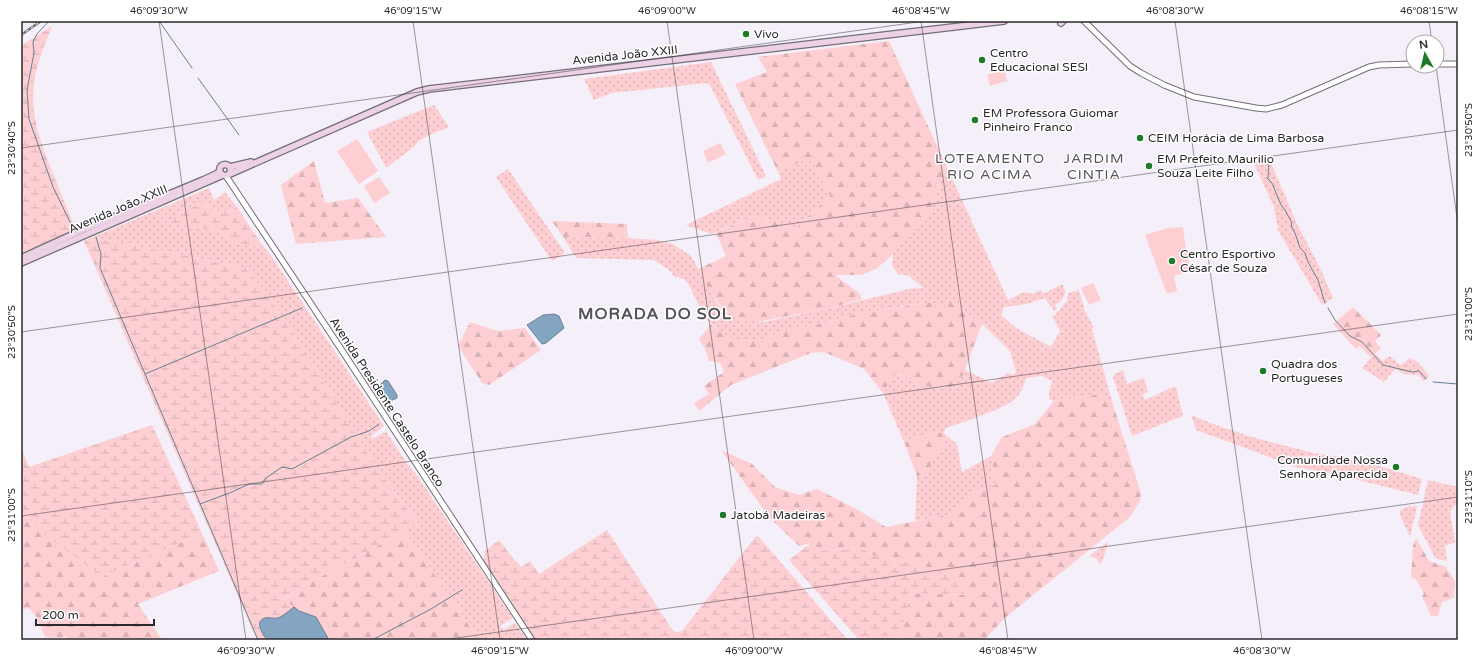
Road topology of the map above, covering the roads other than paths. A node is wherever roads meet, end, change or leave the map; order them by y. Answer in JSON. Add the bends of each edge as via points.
{"nodes":[{"id":1,"x":1004,"y":21,"type":"edge"},
{"id":2,"x":1084,"y":21,"type":"edge"},
{"id":3,"x":1092,"y":21,"type":"edge"},
{"id":4,"x":1094,"y":30,"type":"junction"},
{"id":5,"x":1405,"y":64,"type":"edge"},
{"id":6,"x":1445,"y":64,"type":"edge"},
{"id":7,"x":1458,"y":64,"type":"edge"},
{"id":8,"x":261,"y":160,"type":"junction"},
{"id":9,"x":230,"y":167,"type":"junction"},
{"id":10,"x":225,"y":174,"type":"junction"},
{"id":11,"x":21,"y":258,"type":"edge"},
{"id":12,"x":21,"y":263,"type":"edge"},
{"id":13,"x":532,"y":640,"type":"edge"}],
"edges":[{"from":1,"to":8,"type":"main road","name":"Avenida João XXIII","via":[[429,89],[395,101]]},
{"from":2,"to":4,"type":"street"},
{"from":3,"to":4,"type":"street"},
{"from":4,"to":5,"type":"street","via":[[1130,66],[1164,85],[1194,97],[1266,109],[1282,105],[1369,67]]},
{"from":6,"to":7,"type":"street"},
{"from":8,"to":9,"type":"main road","name":"Avenida João XXIII"},
{"from":8,"to":10,"type":"main road","name":"Avenida João XXIII"},
{"from":9,"to":10,"type":"main road","via":[[231,171]]},
{"from":9,"to":10,"type":"main road","name":"Avenida João XXIII","via":[[223,165],[220,168]]},
{"from":10,"to":11,"type":"main road","name":"Avenida João XXIII","via":[[203,180]]},
{"from":10,"to":12,"type":"main road","name":"Avenida João XXIII"},
{"from":10,"to":13,"type":"street","name":"Avenida Presidente Castelo Branco"}]}
